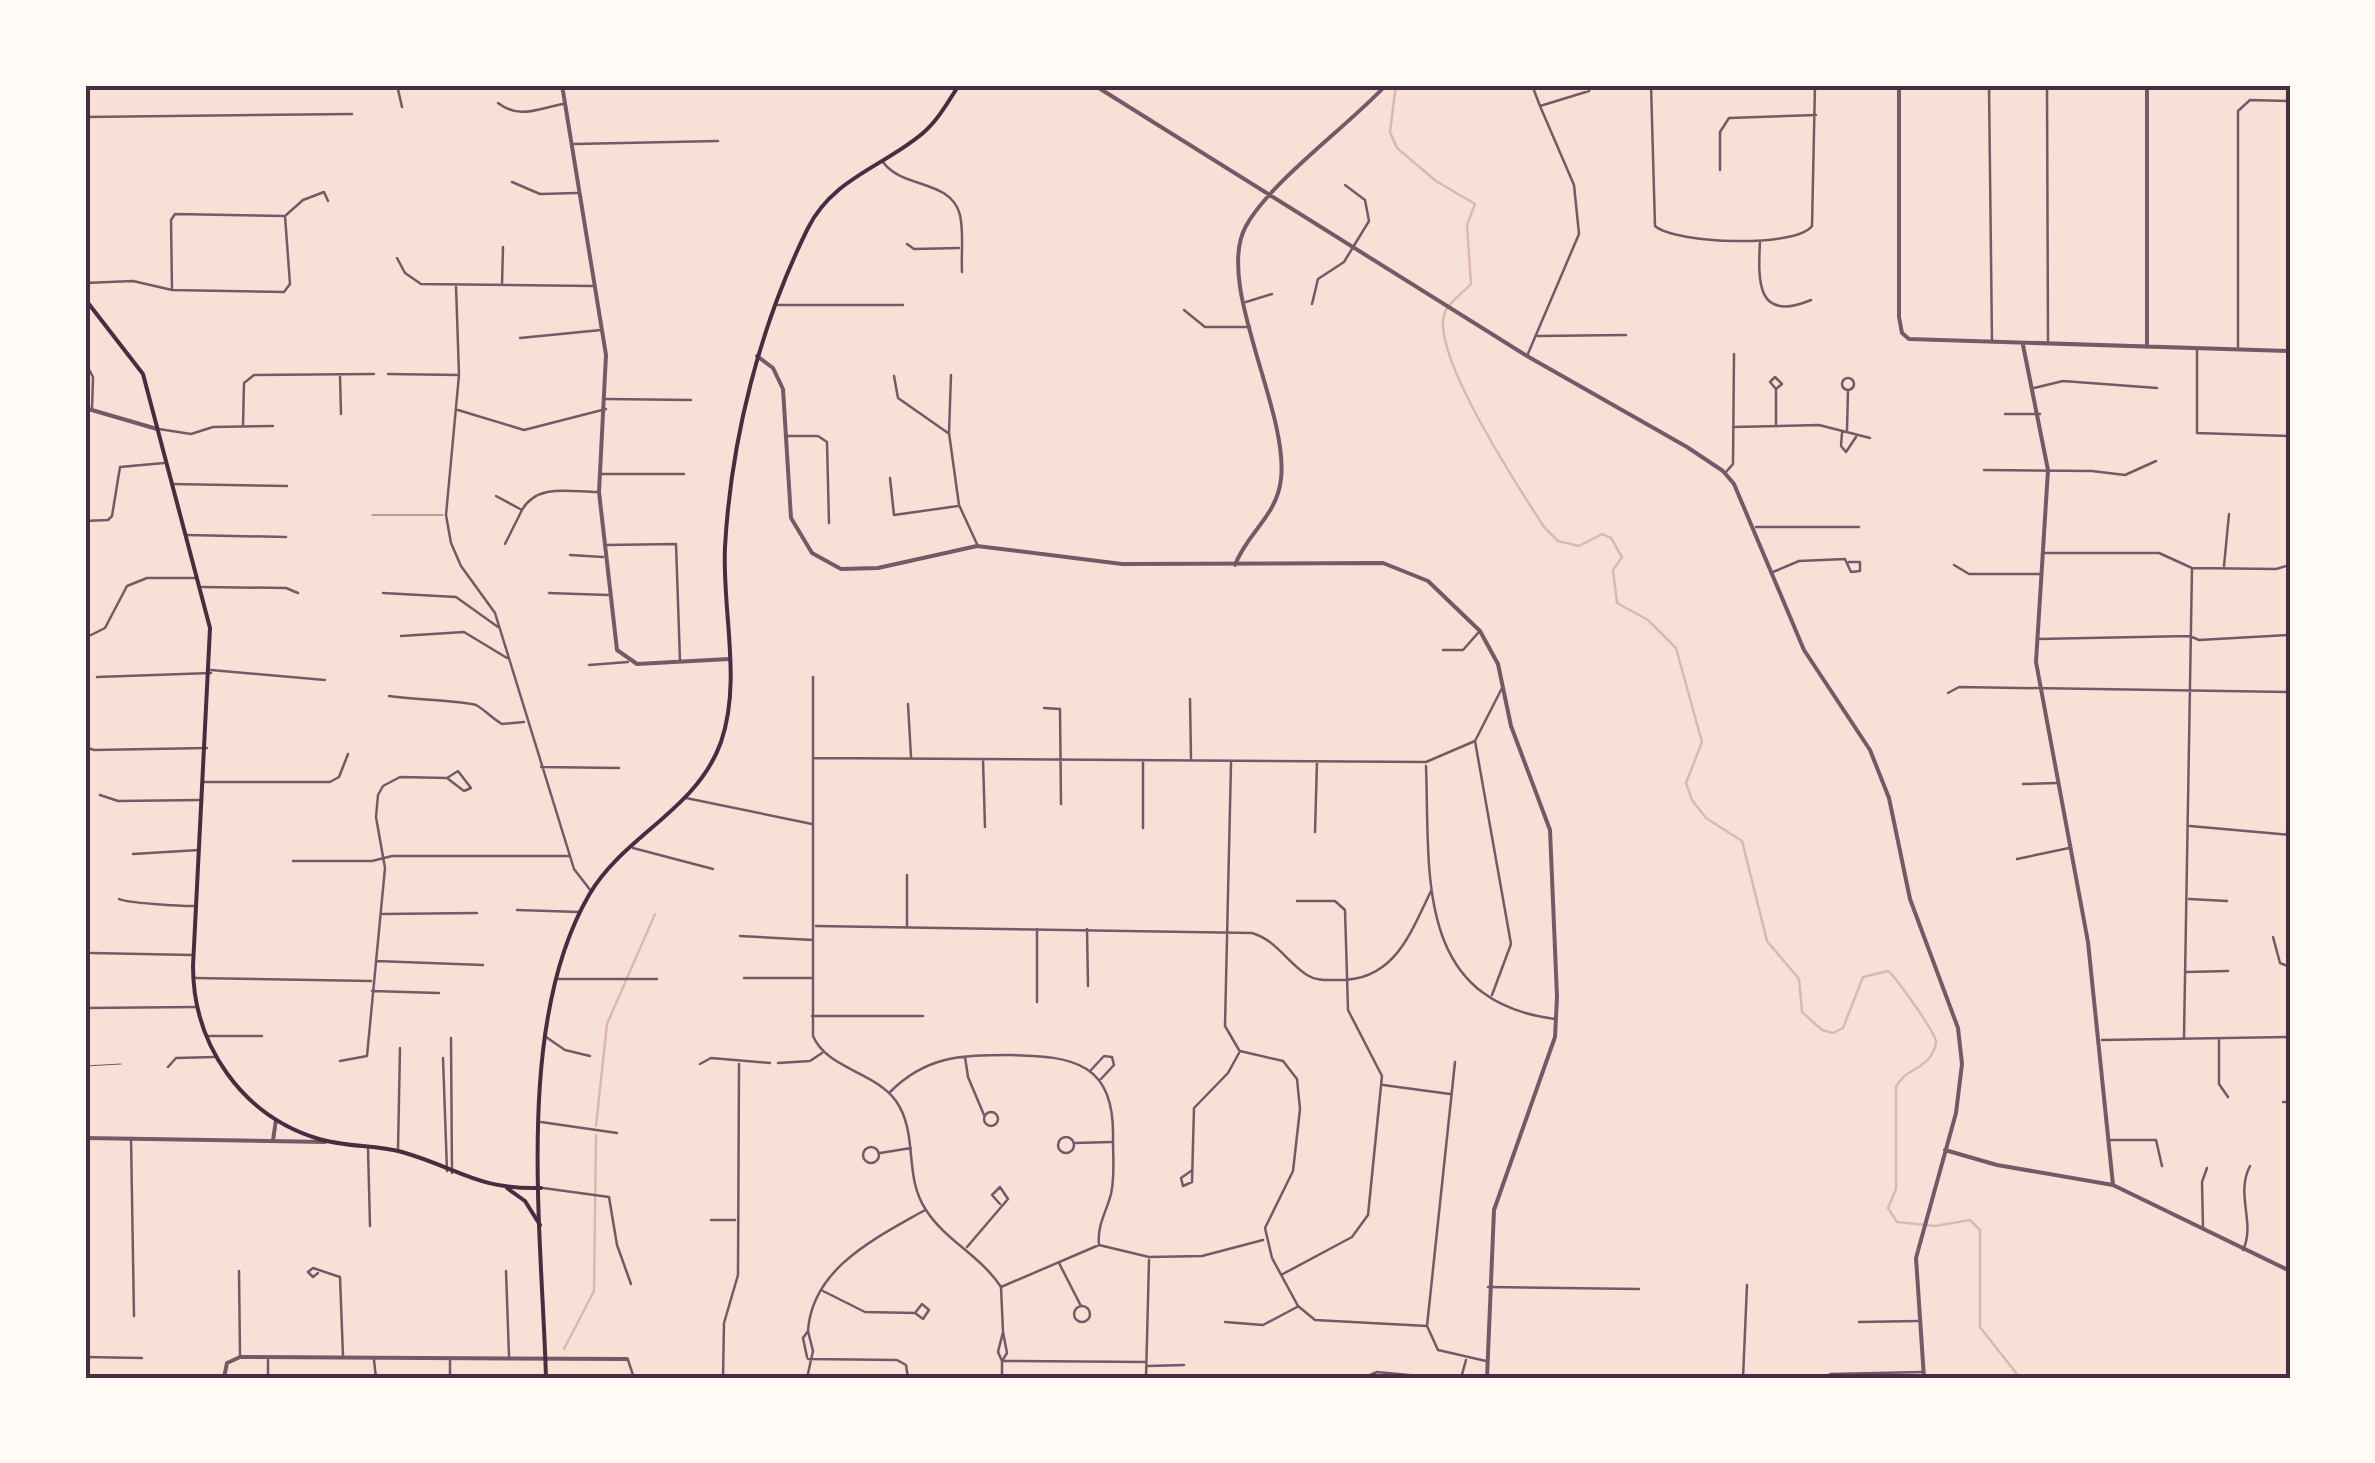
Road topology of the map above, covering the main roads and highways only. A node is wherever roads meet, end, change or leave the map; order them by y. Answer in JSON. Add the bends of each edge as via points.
{"nodes":[{"id":1,"x":959,"y":85,"type":"edge"},
{"id":2,"x":85,"y":299,"type":"edge"},
{"id":3,"x":507,"y":1188,"type":"junction"},
{"id":4,"x":541,"y":1188,"type":"junction"},
{"id":5,"x":542,"y":1230,"type":"junction"},
{"id":6,"x":546,"y":1378,"type":"edge"}],
"edges":[{"from":1,"to":4,"type":"main road","via":[[923,133],[824,202],[757,356],[726,537],[727,720],[720,745],[686,798],[591,891],[580,912],[555,979],[545,1036]]},
{"from":2,"to":3,"type":"main road","via":[[140,366],[210,628],[193,956],[205,1036],[243,1093],[276,1120],[332,1142],[398,1152]]},
{"from":3,"to":4,"type":"main road"},
{"from":3,"to":5,"type":"main road","via":[[530,1207]]},
{"from":4,"to":5,"type":"main road"},
{"from":5,"to":6,"type":"main road"}]}
